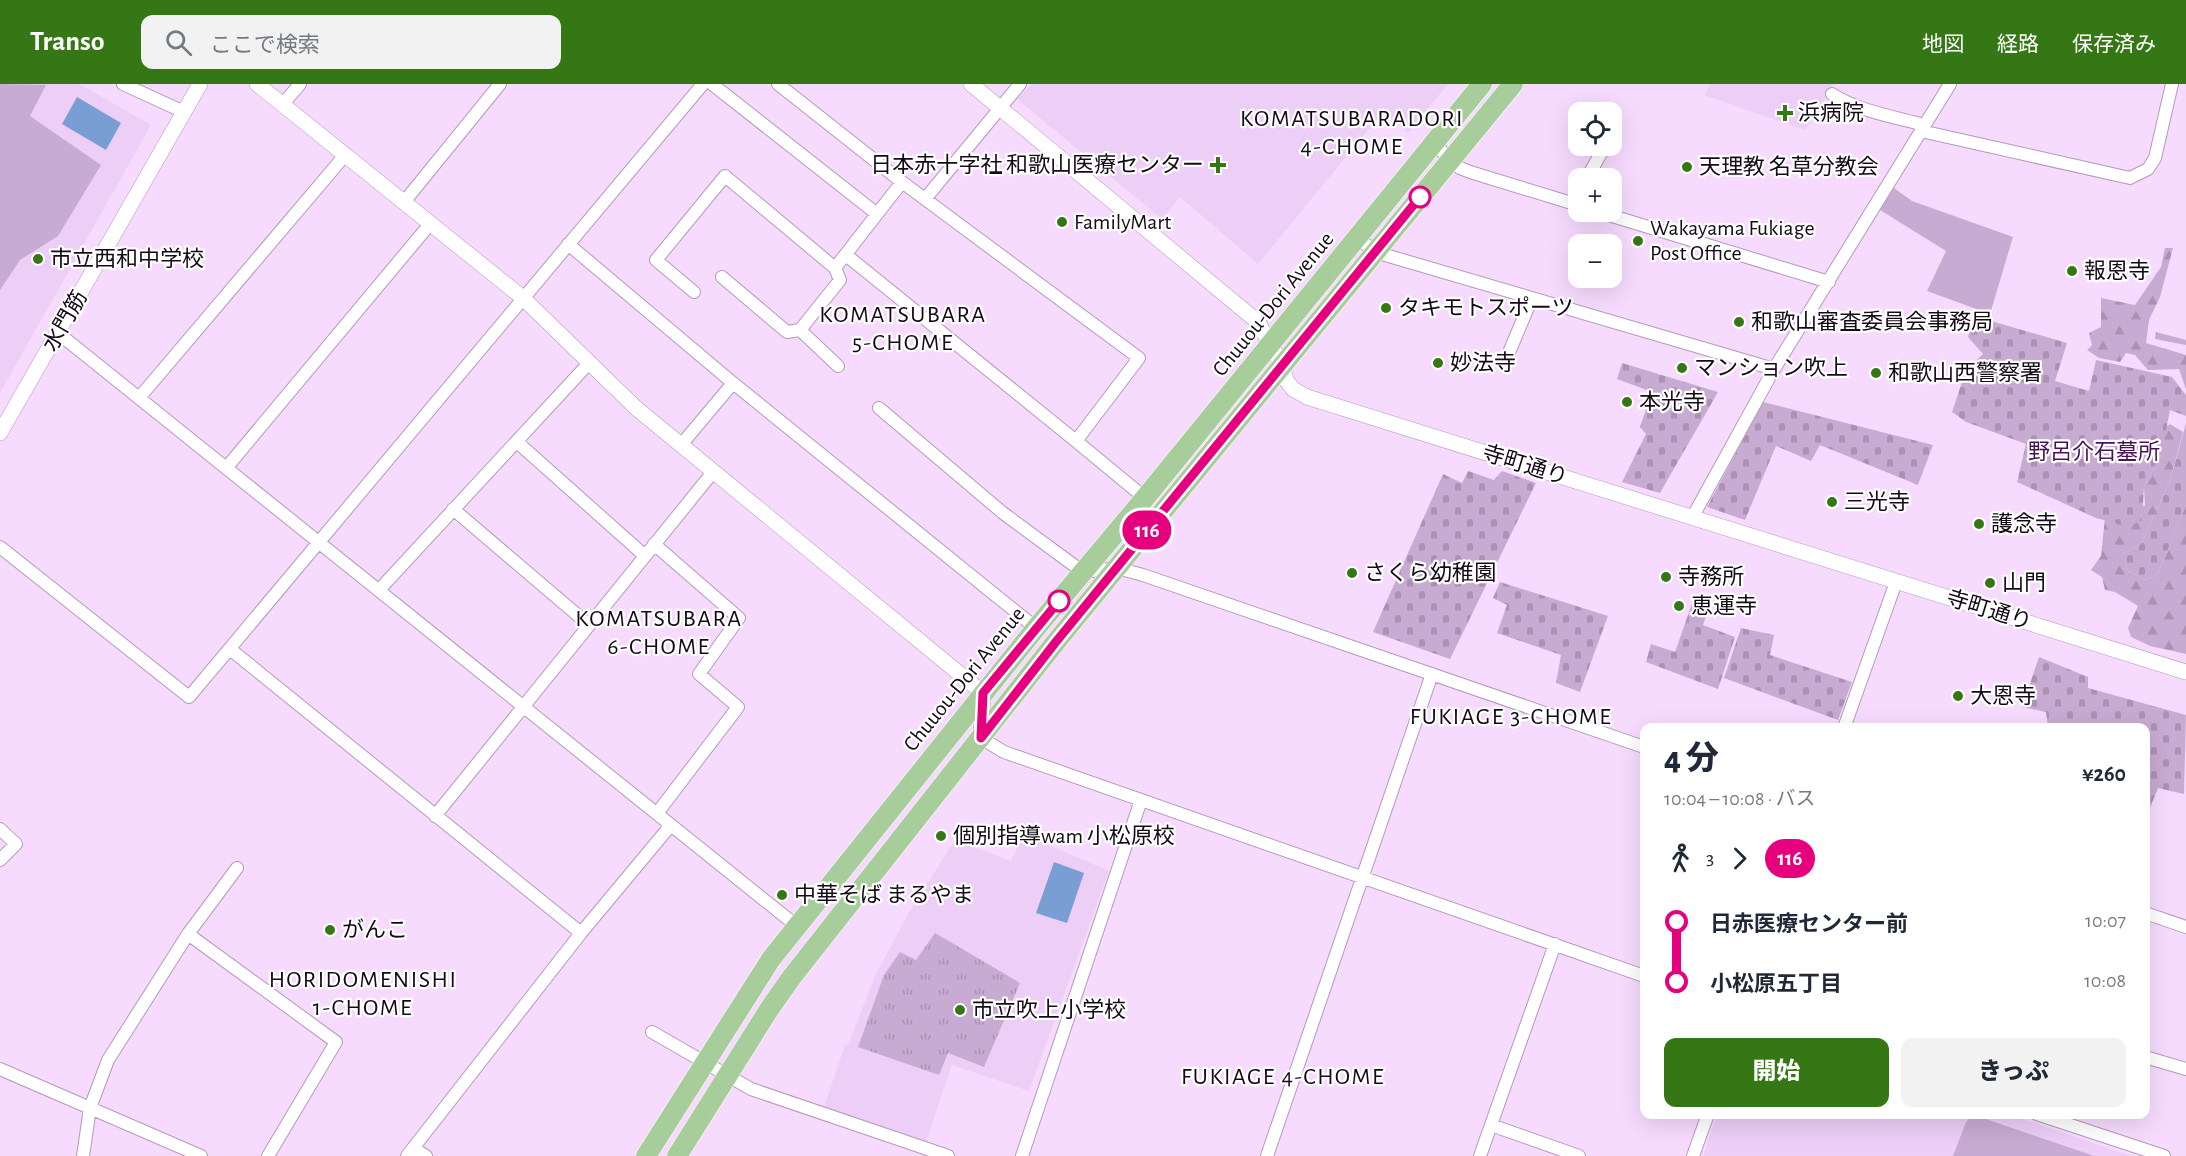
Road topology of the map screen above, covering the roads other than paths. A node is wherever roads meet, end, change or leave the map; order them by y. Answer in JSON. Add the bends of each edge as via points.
{"nodes":[{"id":1,"x":123,"y":84,"type":"edge"},
{"id":2,"x":200,"y":84,"type":"edge"},
{"id":3,"x":257,"y":84,"type":"edge"},
{"id":4,"x":300,"y":84,"type":"edge"},
{"id":5,"x":500,"y":84,"type":"edge"},
{"id":6,"x":703,"y":84,"type":"edge"},
{"id":7,"x":712,"y":84,"type":"edge"},
{"id":8,"x":778,"y":84,"type":"edge"},
{"id":9,"x":971,"y":84,"type":"edge"},
{"id":10,"x":1020,"y":84,"type":"edge"},
{"id":11,"x":1482,"y":84,"type":"edge"},
{"id":12,"x":1513,"y":84,"type":"edge"},
{"id":13,"x":1950,"y":84,"type":"edge"},
{"id":14,"x":2172,"y":84,"type":"edge"},
{"id":15,"x":1832,"y":94,"type":"dead end"},
{"id":16,"x":283,"y":104,"type":"junction"},
{"id":17,"x":999,"y":107,"type":"junction"},
{"id":18,"x":184,"y":112,"type":"junction"},
{"id":19,"x":1923,"y":128,"type":"junction"},
{"id":20,"x":1434,"y":144,"type":"junction"},
{"id":21,"x":346,"y":154,"type":"junction"},
{"id":22,"x":1451,"y":160,"type":"junction"},
{"id":23,"x":902,"y":182,"type":"junction"},
{"id":24,"x":925,"y":199,"type":"junction"},
{"id":25,"x":404,"y":202,"type":"junction"},
{"id":26,"x":1568,"y":202,"type":"edge"},
{"id":27,"x":877,"y":214,"type":"junction"},
{"id":28,"x":1622,"y":219,"type":"edge"},
{"id":29,"x":430,"y":224,"type":"junction"},
{"id":30,"x":1358,"y":238,"type":"junction"},
{"id":31,"x":568,"y":244,"type":"junction"},
{"id":32,"x":1375,"y":252,"type":"junction"},
{"id":33,"x":846,"y":255,"type":"junction"},
{"id":34,"x":836,"y":268,"type":"junction"},
{"id":35,"x":722,"y":277,"type":"dead end"},
{"id":36,"x":1829,"y":282,"type":"junction"},
{"id":37,"x":694,"y":292,"type":"dead end"},
{"id":38,"x":523,"y":298,"type":"junction"},
{"id":39,"x":1532,"y":298,"type":"junction"},
{"id":40,"x":800,"y":330,"type":"junction"},
{"id":41,"x":58,"y":333,"type":"junction"},
{"id":42,"x":1271,"y":343,"type":"junction"},
{"id":43,"x":590,"y":362,"type":"junction"},
{"id":44,"x":1505,"y":362,"type":"dead end"},
{"id":45,"x":1282,"y":365,"type":"junction"},
{"id":46,"x":838,"y":366,"type":"dead end"},
{"id":47,"x":1774,"y":369,"type":"junction"},
{"id":48,"x":733,"y":383,"type":"junction"},
{"id":49,"x":138,"y":398,"type":"junction"},
{"id":50,"x":879,"y":408,"type":"dead end"},
{"id":51,"x":0,"y":433,"type":"edge"},
{"id":52,"x":1076,"y":441,"type":"junction"},
{"id":53,"x":517,"y":442,"type":"junction"},
{"id":54,"x":681,"y":445,"type":"junction"},
{"id":55,"x":227,"y":467,"type":"junction"},
{"id":56,"x":713,"y":472,"type":"junction"},
{"id":57,"x":1145,"y":498,"type":"junction"},
{"id":58,"x":453,"y":509,"type":"junction"},
{"id":59,"x":1692,"y":518,"type":"junction"},
{"id":60,"x":321,"y":541,"type":"junction"},
{"id":61,"x":654,"y":544,"type":"junction"},
{"id":62,"x":0,"y":547,"type":"edge"},
{"id":63,"x":644,"y":555,"type":"junction"},
{"id":64,"x":1117,"y":568,"type":"junction"},
{"id":65,"x":1083,"y":572,"type":"junction"},
{"id":66,"x":1896,"y":582,"type":"junction"},
{"id":67,"x":379,"y":590,"type":"junction"},
{"id":68,"x":588,"y":624,"type":"junction"},
{"id":69,"x":1036,"y":628,"type":"junction"},
{"id":70,"x":230,"y":649,"type":"junction"},
{"id":71,"x":2186,"y":672,"type":"edge"},
{"id":72,"x":1432,"y":674,"type":"junction"},
{"id":73,"x":983,"y":693,"type":"junction"},
{"id":74,"x":521,"y":706,"type":"junction"},
{"id":75,"x":1846,"y":723,"type":"edge"},
{"id":76,"x":981,"y":738,"type":"junction"},
{"id":77,"x":1640,"y":746,"type":"edge"},
{"id":78,"x":1141,"y":800,"type":"junction"},
{"id":79,"x":658,"y":813,"type":"junction"},
{"id":80,"x":435,"y":816,"type":"junction"},
{"id":81,"x":670,"y":825,"type":"junction"},
{"id":82,"x":0,"y":829,"type":"edge"},
{"id":83,"x":0,"y":860,"type":"edge"},
{"id":84,"x":237,"y":868,"type":"dead end"},
{"id":85,"x":1362,"y":877,"type":"junction"},
{"id":86,"x":2150,"y":915,"type":"edge"},
{"id":87,"x":798,"y":927,"type":"junction"},
{"id":88,"x":2186,"y":927,"type":"edge"},
{"id":89,"x":582,"y":933,"type":"junction"},
{"id":90,"x":188,"y":934,"type":"junction"},
{"id":91,"x":1555,"y":944,"type":"junction"},
{"id":92,"x":1640,"y":975,"type":"edge"},
{"id":93,"x":652,"y":1032,"type":"dead end"},
{"id":94,"x":2150,"y":1058,"type":"edge"},
{"id":95,"x":704,"y":1062,"type":"junction"},
{"id":96,"x":0,"y":1068,"type":"edge"},
{"id":97,"x":2186,"y":1069,"type":"edge"},
{"id":98,"x":727,"y":1075,"type":"junction"},
{"id":99,"x":90,"y":1108,"type":"junction"},
{"id":100,"x":1706,"y":1119,"type":"edge"},
{"id":101,"x":2052,"y":1119,"type":"edge"},
{"id":102,"x":1491,"y":1125,"type":"junction"},
{"id":103,"x":410,"y":1152,"type":"edge"},
{"id":104,"x":83,"y":1156,"type":"edge"},
{"id":105,"x":201,"y":1156,"type":"edge"},
{"id":106,"x":268,"y":1156,"type":"edge"},
{"id":107,"x":426,"y":1156,"type":"edge"},
{"id":108,"x":645,"y":1156,"type":"edge"},
{"id":109,"x":677,"y":1156,"type":"edge"},
{"id":110,"x":948,"y":1156,"type":"edge"},
{"id":111,"x":1022,"y":1156,"type":"edge"},
{"id":112,"x":1267,"y":1156,"type":"edge"},
{"id":113,"x":1480,"y":1156,"type":"edge"},
{"id":114,"x":1579,"y":1156,"type":"edge"},
{"id":115,"x":1694,"y":1156,"type":"edge"},
{"id":116,"x":2164,"y":1156,"type":"edge"}],
"edges":[{"from":1,"to":18,"type":"street"},
{"from":2,"to":18,"type":"street","name":"水門筋"},
{"from":3,"to":16,"type":"street"},
{"from":4,"to":16,"type":"street"},
{"from":5,"to":25,"type":"street"},
{"from":6,"to":31,"type":"street"},
{"from":7,"to":27,"type":"street"},
{"from":8,"to":23,"type":"street"},
{"from":9,"to":17,"type":"street","name":"寺町通り"},
{"from":10,"to":17,"type":"street"},
{"from":11,"to":20,"type":"highway","name":"Chuuou-Dori Avenue"},
{"from":12,"to":22,"type":"highway","name":"Chuuou-Dori Avenue"},
{"from":13,"to":19,"type":"street"},
{"from":14,"to":19,"type":"street","via":[[2155,158],[2148,169],[2130,178]]},
{"from":15,"to":19,"type":"street"},
{"from":16,"to":21,"type":"street"},
{"from":17,"to":24,"type":"street"},
{"from":17,"to":42,"type":"street","name":"寺町通り","via":[[1257,322]]},
{"from":18,"to":41,"type":"street","name":"水門筋"},
{"from":19,"to":36,"type":"street"},
{"from":20,"to":22,"type":"street"},
{"from":20,"to":30,"type":"highway","name":"Chuuou-Dori Avenue"},
{"from":21,"to":25,"type":"street"},
{"from":21,"to":49,"type":"street"},
{"from":22,"to":26,"type":"street","via":[[1470,172]]},
{"from":22,"to":32,"type":"highway","name":"Chuuou-Dori Avenue"},
{"from":23,"to":24,"type":"street"},
{"from":23,"to":27,"type":"street"},
{"from":24,"to":52,"type":"street","via":[[1139,358]]},
{"from":25,"to":29,"type":"street"},
{"from":27,"to":33,"type":"street"},
{"from":28,"to":36,"type":"street"},
{"from":29,"to":38,"type":"street"},
{"from":29,"to":55,"type":"street"},
{"from":30,"to":32,"type":"street"},
{"from":30,"to":42,"type":"highway","name":"Chuuou-Dori Avenue"},
{"from":31,"to":38,"type":"street"},
{"from":31,"to":48,"type":"street"},
{"from":32,"to":39,"type":"street"},
{"from":32,"to":45,"type":"highway","name":"Chuuou-Dori Avenue"},
{"from":33,"to":34,"type":"street"},
{"from":33,"to":52,"type":"street"},
{"from":34,"to":37,"type":"street","via":[[724,176],[656,260]]},
{"from":34,"to":40,"type":"street","via":[[840,280]]},
{"from":35,"to":40,"type":"street","via":[[787,332]]},
{"from":36,"to":47,"type":"street"},
{"from":38,"to":43,"type":"street"},
{"from":38,"to":60,"type":"street"},
{"from":39,"to":44,"type":"street"},
{"from":39,"to":47,"type":"street"},
{"from":40,"to":46,"type":"street"},
{"from":41,"to":49,"type":"street"},
{"from":41,"to":51,"type":"street","name":"水門筋"},
{"from":42,"to":45,"type":"street","name":"寺町通り"},
{"from":42,"to":57,"type":"highway","name":"Chuuou-Dori Avenue"},
{"from":43,"to":53,"type":"street"},
{"from":43,"to":54,"type":"street"},
{"from":45,"to":59,"type":"street","name":"寺町通り","via":[[1293,389],[1307,397]]},
{"from":45,"to":64,"type":"highway","name":"Chuuou-Dori Avenue"},
{"from":47,"to":59,"type":"street"},
{"from":48,"to":54,"type":"street"},
{"from":48,"to":69,"type":"street"},
{"from":49,"to":55,"type":"street"},
{"from":50,"to":65,"type":"street","via":[[1003,513]]},
{"from":52,"to":57,"type":"street"},
{"from":53,"to":58,"type":"street"},
{"from":53,"to":63,"type":"street"},
{"from":54,"to":56,"type":"street"},
{"from":55,"to":60,"type":"street"},
{"from":56,"to":61,"type":"street"},
{"from":56,"to":73,"type":"street"},
{"from":57,"to":65,"type":"highway","name":"Chuuou-Dori Avenue"},
{"from":58,"to":67,"type":"street"},
{"from":58,"to":68,"type":"street"},
{"from":59,"to":66,"type":"street","name":"寺町通り"},
{"from":60,"to":67,"type":"street"},
{"from":60,"to":70,"type":"street"},
{"from":61,"to":63,"type":"street"},
{"from":61,"to":79,"type":"street","via":[[739,618],[699,674],[738,707]]},
{"from":62,"to":70,"type":"street","via":[[189,697]]},
{"from":63,"to":68,"type":"street"},
{"from":64,"to":65,"type":"street"},
{"from":64,"to":72,"type":"street"},
{"from":64,"to":76,"type":"highway","name":"Chuuou-Dori Avenue"},
{"from":65,"to":69,"type":"highway","name":"Chuuou-Dori Avenue"},
{"from":66,"to":71,"type":"street","name":"寺町通り"},
{"from":66,"to":75,"type":"street"},
{"from":67,"to":74,"type":"street"},
{"from":68,"to":74,"type":"street"},
{"from":69,"to":73,"type":"highway","name":"Chuuou-Dori Avenue"},
{"from":70,"to":80,"type":"street"},
{"from":72,"to":77,"type":"street"},
{"from":72,"to":85,"type":"street"},
{"from":73,"to":76,"type":"street"},
{"from":73,"to":87,"type":"highway","name":"Chuuou-Dori Avenue"},
{"from":74,"to":79,"type":"street"},
{"from":74,"to":80,"type":"street"},
{"from":76,"to":78,"type":"street","via":[[1004,752]]},
{"from":76,"to":98,"type":"highway","name":"Chuuou-Dori Avenue","via":[[791,978]]},
{"from":78,"to":85,"type":"street"},
{"from":78,"to":111,"type":"street"},
{"from":79,"to":81,"type":"street"},
{"from":80,"to":89,"type":"street"},
{"from":81,"to":87,"type":"street"},
{"from":81,"to":89,"type":"street"},
{"from":82,"to":83,"type":"street","via":[[16,844]]},
{"from":84,"to":90,"type":"street"},
{"from":85,"to":91,"type":"street"},
{"from":85,"to":112,"type":"street"},
{"from":86,"to":88,"type":"street"},
{"from":87,"to":95,"type":"highway","name":"Chuuou-Dori Avenue","via":[[771,959]]},
{"from":89,"to":103,"type":"street"},
{"from":90,"to":99,"type":"street","via":[[108,1060]]},
{"from":90,"to":106,"type":"street","via":[[336,1042]]},
{"from":91,"to":92,"type":"street"},
{"from":91,"to":102,"type":"street"},
{"from":93,"to":95,"type":"street"},
{"from":94,"to":97,"type":"street"},
{"from":95,"to":98,"type":"street"},
{"from":95,"to":108,"type":"highway","name":"Chuuou-Dori Avenue"},
{"from":96,"to":99,"type":"street"},
{"from":98,"to":109,"type":"highway","name":"Chuuou-Dori Avenue"},
{"from":98,"to":110,"type":"street","via":[[751,1089]]},
{"from":99,"to":104,"type":"street"},
{"from":99,"to":105,"type":"street"},
{"from":100,"to":115,"type":"street"},
{"from":101,"to":116,"type":"street"},
{"from":102,"to":113,"type":"street"},
{"from":102,"to":114,"type":"street"},
{"from":103,"to":107,"type":"street"}]}
